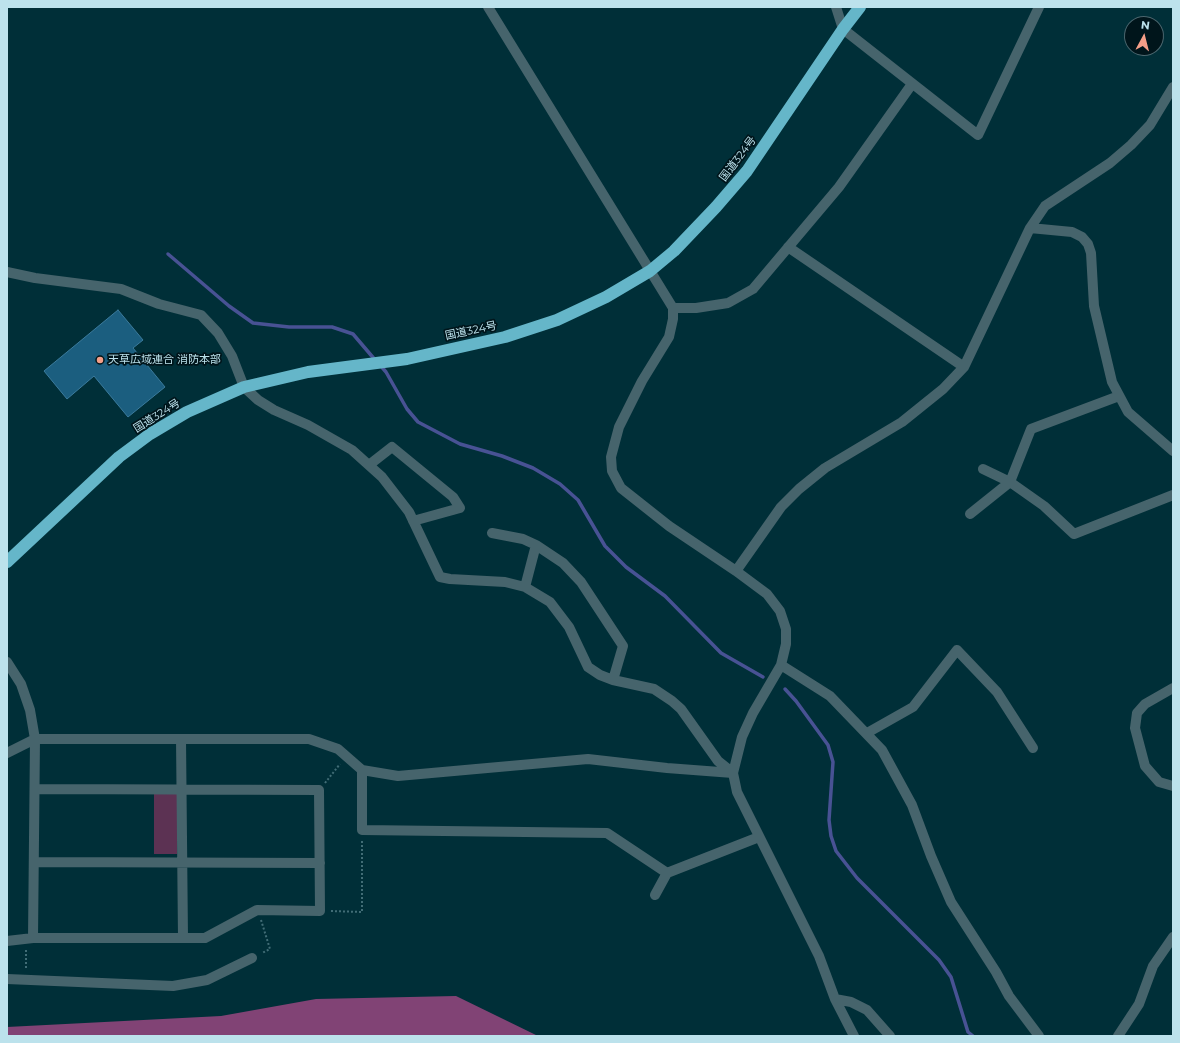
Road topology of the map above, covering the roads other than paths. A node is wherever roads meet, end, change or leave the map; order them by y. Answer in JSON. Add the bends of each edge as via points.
{"nodes":[{"id":1,"x":488,"y":7,"type":"edge"},
{"id":2,"x":836,"y":7,"type":"edge"},
{"id":3,"x":860,"y":7,"type":"edge"},
{"id":4,"x":1039,"y":7,"type":"edge"},
{"id":5,"x":843,"y":29,"type":"junction"},
{"id":6,"x":912,"y":84,"type":"junction"},
{"id":7,"x":1173,"y":87,"type":"edge"},
{"id":8,"x":1030,"y":228,"type":"junction"},
{"id":9,"x":788,"y":247,"type":"junction"},
{"id":10,"x":650,"y":271,"type":"junction"},
{"id":11,"x":7,"y":272,"type":"edge"},
{"id":12,"x":673,"y":308,"type":"junction"},
{"id":13,"x":964,"y":367,"type":"junction"},
{"id":14,"x":244,"y":387,"type":"junction"},
{"id":15,"x":1119,"y":396,"type":"junction"},
{"id":16,"x":1173,"y":451,"type":"edge"},
{"id":17,"x":369,"y":465,"type":"junction"},
{"id":18,"x":983,"y":469,"type":"dead end"},
{"id":19,"x":1010,"y":482,"type":"junction"},
{"id":20,"x":1173,"y":495,"type":"edge"},
{"id":21,"x":970,"y":514,"type":"dead end"},
{"id":22,"x":413,"y":521,"type":"junction"},
{"id":23,"x":492,"y":533,"type":"dead end"},
{"id":24,"x":536,"y":545,"type":"junction"},
{"id":25,"x":7,"y":562,"type":"edge"},
{"id":26,"x":736,"y":570,"type":"junction"},
{"id":27,"x":525,"y":587,"type":"junction"},
{"id":28,"x":7,"y":662,"type":"edge"},
{"id":29,"x":781,"y":665,"type":"junction"},
{"id":30,"x":613,"y":680,"type":"junction"},
{"id":31,"x":1173,"y":688,"type":"edge"},
{"id":32,"x":867,"y":733,"type":"junction"},
{"id":33,"x":35,"y":739,"type":"junction"},
{"id":34,"x":182,"y":739,"type":"junction"},
{"id":35,"x":1034,"y":748,"type":"dead end"},
{"id":36,"x":7,"y":753,"type":"edge"},
{"id":37,"x":362,"y":770,"type":"junction"},
{"id":38,"x":733,"y":773,"type":"junction"},
{"id":39,"x":1173,"y":786,"type":"edge"},
{"id":40,"x":34,"y":789,"type":"junction"},
{"id":41,"x":182,"y":790,"type":"junction"},
{"id":42,"x":759,"y":837,"type":"junction"},
{"id":43,"x":34,"y":862,"type":"junction"},
{"id":44,"x":182,"y":863,"type":"junction"},
{"id":45,"x":320,"y":863,"type":"junction"},
{"id":46,"x":667,"y":873,"type":"junction"},
{"id":47,"x":655,"y":895,"type":"dead end"},
{"id":48,"x":1173,"y":937,"type":"edge"},
{"id":49,"x":183,"y":938,"type":"junction"},
{"id":50,"x":29,"y":939,"type":"junction"},
{"id":51,"x":7,"y":941,"type":"edge"},
{"id":52,"x":252,"y":958,"type":"dead end"},
{"id":53,"x":7,"y":979,"type":"edge"},
{"id":54,"x":835,"y":999,"type":"junction"},
{"id":55,"x":854,"y":1036,"type":"edge"},
{"id":56,"x":890,"y":1036,"type":"edge"},
{"id":57,"x":1039,"y":1036,"type":"edge"},
{"id":58,"x":1118,"y":1036,"type":"edge"}],
"edges":[{"from":1,"to":10,"type":"street"},
{"from":2,"to":5,"type":"street"},
{"from":3,"to":5,"type":"highway","name":"国道324号"},
{"from":4,"to":6,"type":"street","via":[[978,135]]},
{"from":5,"to":6,"type":"street"},
{"from":5,"to":10,"type":"highway","name":"国道324号","via":[[746,171],[674,251]]},
{"from":6,"to":9,"type":"street","via":[[839,187]]},
{"from":7,"to":8,"type":"street","via":[[1150,125],[1131,145],[1110,163],[1045,206]]},
{"from":8,"to":13,"type":"street"},
{"from":8,"to":15,"type":"street","via":[[1072,232],[1088,244],[1091,253],[1094,306],[1112,382]]},
{"from":9,"to":12,"type":"street","via":[[747,293],[728,303],[696,308]]},
{"from":9,"to":13,"type":"street"},
{"from":10,"to":12,"type":"street"},
{"from":10,"to":14,"type":"highway","name":"国道324号","via":[[606,297],[557,320],[505,337],[407,359],[308,372]]},
{"from":11,"to":14,"type":"street","via":[[120,289],[159,304],[201,315],[218,333],[232,356]]},
{"from":12,"to":26,"type":"street","via":[[669,337],[642,381],[619,427],[611,457],[612,471],[621,488],[627,493],[669,526]]},
{"from":13,"to":26,"type":"street","via":[[943,389],[902,422],[825,468],[799,489],[781,507]]},
{"from":14,"to":17,"type":"street","via":[[274,410],[308,425],[352,450]]},
{"from":14,"to":25,"type":"highway","name":"国道324号","via":[[187,412],[150,434],[119,457]]},
{"from":15,"to":16,"type":"street","via":[[1128,412]]},
{"from":15,"to":19,"type":"street","via":[[1031,428]]},
{"from":17,"to":22,"type":"street","via":[[409,512]]},
{"from":17,"to":22,"type":"street","via":[[392,447],[453,497],[460,508]]},
{"from":18,"to":19,"type":"street"},
{"from":19,"to":20,"type":"street","via":[[1044,506],[1074,534]]},
{"from":19,"to":21,"type":"street"},
{"from":22,"to":27,"type":"street","via":[[440,577],[505,582]]},
{"from":23,"to":24,"type":"street","via":[[522,539]]},
{"from":24,"to":27,"type":"street"},
{"from":24,"to":30,"type":"street","via":[[563,563],[581,582],[623,646]]},
{"from":26,"to":29,"type":"street","via":[[767,594],[780,611],[786,629],[786,644]]},
{"from":27,"to":30,"type":"street","via":[[550,602],[569,627],[588,666]]},
{"from":28,"to":33,"type":"street","via":[[21,684],[30,710]]},
{"from":29,"to":32,"type":"street","via":[[830,696]]},
{"from":29,"to":38,"type":"street","via":[[752,713],[742,737]]},
{"from":30,"to":38,"type":"street","via":[[654,688],[672,701],[718,761]]},
{"from":31,"to":39,"type":"street","via":[[1145,704],[1137,713],[1135,728],[1145,766],[1159,782]]},
{"from":32,"to":35,"type":"street","via":[[913,707],[957,650],[997,692]]},
{"from":32,"to":57,"type":"street","via":[[882,750],[912,805],[951,902],[1009,996]]},
{"from":33,"to":34,"type":"street"},
{"from":33,"to":36,"type":"street"},
{"from":33,"to":40,"type":"street"},
{"from":34,"to":37,"type":"street","via":[[309,739],[338,749]]},
{"from":34,"to":41,"type":"street"},
{"from":37,"to":38,"type":"street","via":[[398,776],[588,759]]},
{"from":37,"to":46,"type":"street","via":[[362,830],[606,833]]},
{"from":38,"to":42,"type":"street","via":[[737,792]]},
{"from":40,"to":41,"type":"street"},
{"from":40,"to":43,"type":"street"},
{"from":41,"to":44,"type":"street"},
{"from":41,"to":45,"type":"street","via":[[319,790]]},
{"from":42,"to":46,"type":"street"},
{"from":42,"to":54,"type":"street","via":[[819,956]]},
{"from":43,"to":44,"type":"street"},
{"from":43,"to":50,"type":"street"},
{"from":44,"to":45,"type":"street"},
{"from":44,"to":49,"type":"street"},
{"from":45,"to":49,"type":"street","via":[[320,911],[257,910],[205,938]]},
{"from":46,"to":47,"type":"street"},
{"from":48,"to":58,"type":"street","via":[[1152,966],[1138,1004]]},
{"from":49,"to":50,"type":"street"},
{"from":50,"to":51,"type":"street"},
{"from":52,"to":53,"type":"street","via":[[207,980],[173,986]]},
{"from":54,"to":55,"type":"street"},
{"from":54,"to":56,"type":"street","via":[[851,1002],[867,1010]]}]}
